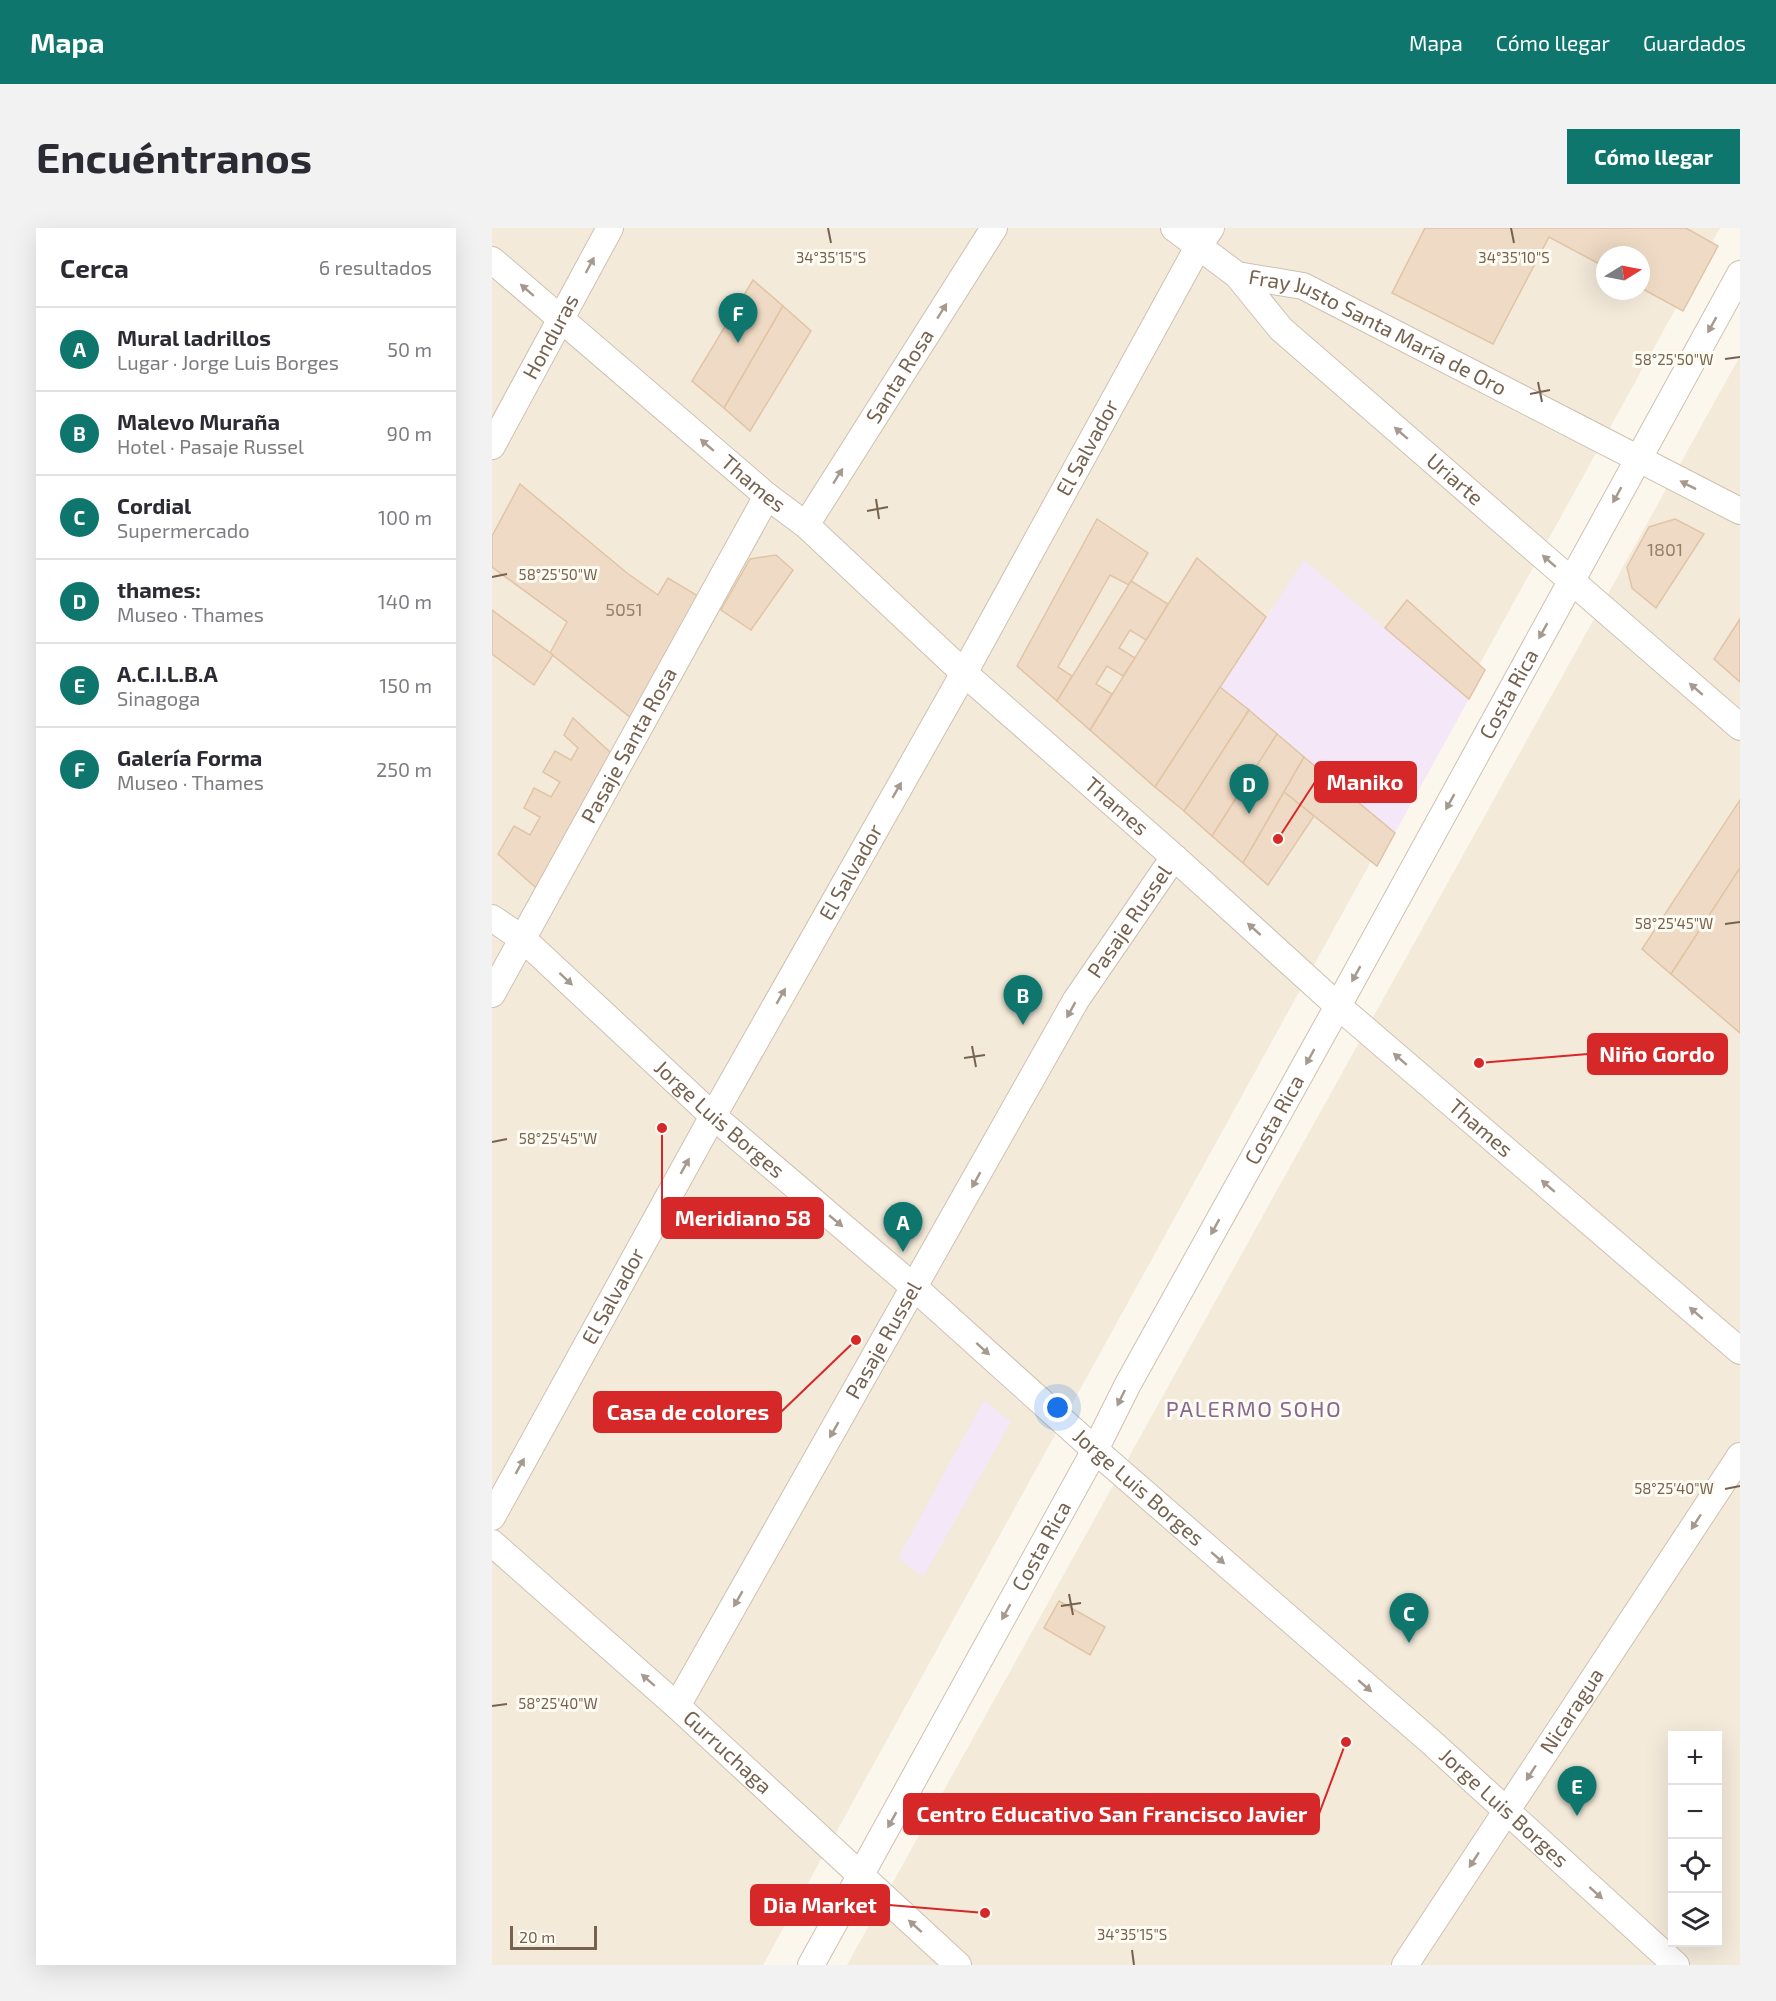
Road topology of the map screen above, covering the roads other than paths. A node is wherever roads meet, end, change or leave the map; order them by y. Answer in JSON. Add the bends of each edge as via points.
{"nodes":[{"id":1,"x":610,"y":228,"type":"edge"},
{"id":2,"x":994,"y":228,"type":"edge"},
{"id":3,"x":1174,"y":228,"type":"edge"},
{"id":4,"x":1204,"y":237,"type":"edge"},
{"id":5,"x":492,"y":260,"type":"edge"},
{"id":6,"x":1740,"y":274,"type":"edge"},
{"id":7,"x":1237,"y":275,"type":"junction"},
{"id":8,"x":561,"y":319,"type":"junction"},
{"id":9,"x":492,"y":446,"type":"edge"},
{"id":10,"x":1637,"y":459,"type":"junction"},
{"id":11,"x":767,"y":496,"type":"junction"},
{"id":12,"x":1740,"y":511,"type":"edge"},
{"id":13,"x":806,"y":525,"type":"junction"},
{"id":14,"x":1571,"y":580,"type":"junction"},
{"id":15,"x":964,"y":672,"type":"junction"},
{"id":16,"x":1740,"y":727,"type":"edge"},
{"id":17,"x":1174,"y":857,"type":"junction"},
{"id":18,"x":492,"y":918,"type":"edge"},
{"id":19,"x":523,"y":939,"type":"junction"},
{"id":20,"x":492,"y":994,"type":"edge"},
{"id":21,"x":1338,"y":1006,"type":"junction"},
{"id":22,"x":713,"y":1116,"type":"junction"},
{"id":23,"x":915,"y":1288,"type":"junction"},
{"id":24,"x":1740,"y":1351,"type":"edge"},
{"id":25,"x":1095,"y":1450,"type":"junction"},
{"id":26,"x":1740,"y":1456,"type":"edge"},
{"id":27,"x":492,"y":1517,"type":"edge"},
{"id":28,"x":492,"y":1543,"type":"edge"},
{"id":29,"x":677,"y":1706,"type":"junction"},
{"id":30,"x":1506,"y":1812,"type":"junction"},
{"id":31,"x":861,"y":1876,"type":"junction"},
{"id":32,"x":811,"y":1965,"type":"edge"},
{"id":33,"x":958,"y":1965,"type":"edge"},
{"id":34,"x":1405,"y":1965,"type":"edge"},
{"id":35,"x":1676,"y":1965,"type":"edge"}],
"edges":[{"from":8,"to":1,"type":"street","name":"Honduras","one_way":true},
{"from":13,"to":2,"type":"street","name":"Santa Rosa","one_way":true},
{"from":3,"to":4,"type":"street","name":"Uriarte"},
{"from":4,"to":7,"type":"street","name":"Uriarte"},
{"from":4,"to":15,"type":"street","name":"El Salvador"},
{"from":8,"to":5,"type":"street","name":"Thames","one_way":true},
{"from":6,"to":10,"type":"street","name":"Costa Rica","one_way":true},
{"from":7,"to":10,"type":"street","name":"Fray Justo Santa María de Oro","via":[[1303,286]]},
{"from":14,"to":7,"type":"street","name":"Uriarte","one_way":true,"via":[[1281,329]]},
{"from":8,"to":9,"type":"street","name":"Honduras"},
{"from":11,"to":8,"type":"street","name":"Thames","one_way":true},
{"from":12,"to":10,"type":"street","name":"Fray Justo Santa María de Oro","one_way":true},
{"from":10,"to":14,"type":"street","name":"Costa Rica","one_way":true},
{"from":11,"to":13,"type":"street","name":"Thames"},
{"from":11,"to":19,"type":"street","name":"Pasaje Santa Rosa"},
{"from":13,"to":15,"type":"street","name":"Thames"},
{"from":16,"to":14,"type":"street","name":"Uriarte","one_way":true},
{"from":14,"to":21,"type":"street","name":"Costa Rica","one_way":true},
{"from":15,"to":17,"type":"street","name":"Thames"},
{"from":22,"to":15,"type":"street","name":"El Salvador","one_way":true},
{"from":21,"to":17,"type":"street","name":"Thames","one_way":true},
{"from":17,"to":23,"type":"street","name":"Pasaje Russel","one_way":true,"via":[[1076,1000]]},
{"from":18,"to":19,"type":"street","name":"Jorge Luis Borges"},
{"from":19,"to":20,"type":"street","name":"Pasaje Santa Rosa"},
{"from":19,"to":22,"type":"street","name":"Jorge Luis Borges","one_way":true},
{"from":24,"to":21,"type":"street","name":"Thames","one_way":true},
{"from":21,"to":25,"type":"street","name":"Costa Rica","one_way":true},
{"from":22,"to":23,"type":"street","name":"Jorge Luis Borges","one_way":true},
{"from":27,"to":22,"type":"street","name":"El Salvador","one_way":true},
{"from":23,"to":25,"type":"street","name":"Jorge Luis Borges","one_way":true},
{"from":23,"to":29,"type":"street","name":"Pasaje Russel","one_way":true},
{"from":25,"to":30,"type":"street","name":"Jorge Luis Borges","one_way":true},
{"from":25,"to":31,"type":"street","name":"Costa Rica","one_way":true},
{"from":26,"to":30,"type":"street","name":"Nicaragua","one_way":true},
{"from":29,"to":28,"type":"street","name":"Gurruchaga","one_way":true},
{"from":29,"to":31,"type":"street","name":"Gurruchaga"},
{"from":30,"to":34,"type":"street","name":"Nicaragua","one_way":true},
{"from":30,"to":35,"type":"street","name":"Jorge Luis Borges","one_way":true},
{"from":31,"to":32,"type":"street","name":"Costa Rica"},
{"from":33,"to":31,"type":"street","name":"Gurruchaga","one_way":true}]}
